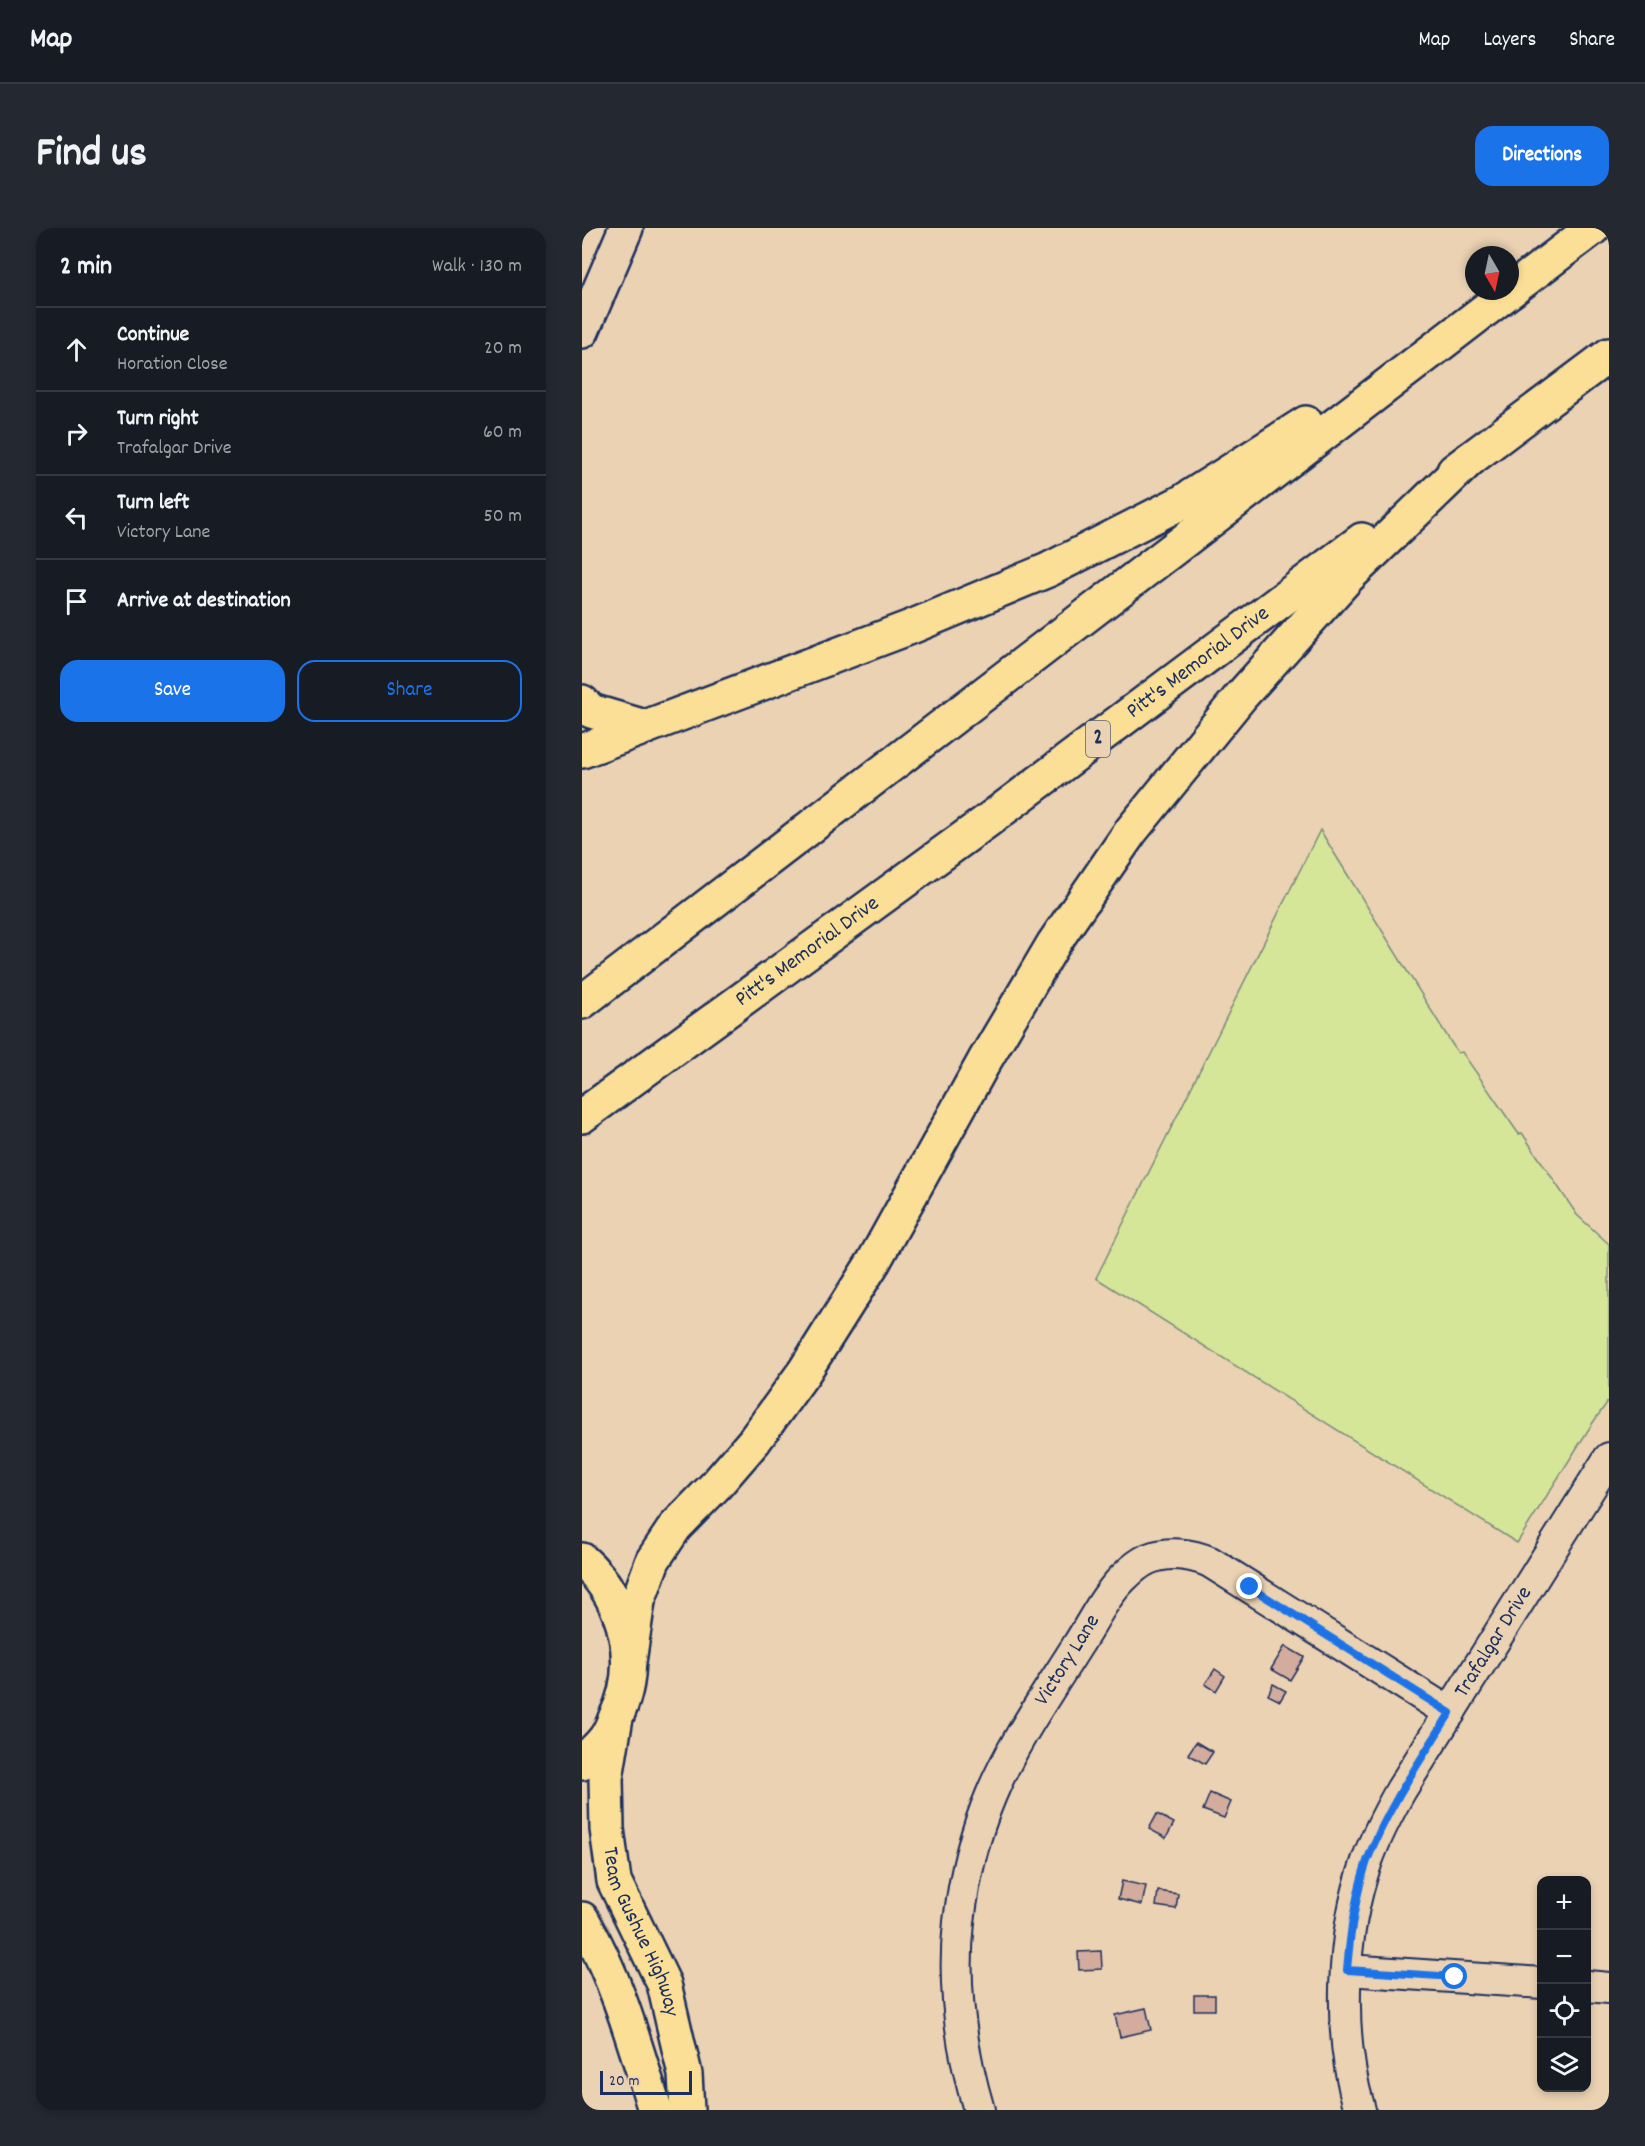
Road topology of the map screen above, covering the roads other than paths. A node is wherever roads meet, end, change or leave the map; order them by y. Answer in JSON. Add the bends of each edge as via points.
{"nodes":[{"id":1,"x":626,"y":228,"type":"edge"},
{"id":2,"x":1593,"y":228,"type":"edge"},
{"id":3,"x":1519,"y":284,"type":"edge"},
{"id":4,"x":1497,"y":300,"type":"edge"},
{"id":5,"x":1498,"y":300,"type":"edge"},
{"id":6,"x":582,"y":331,"type":"edge"},
{"id":7,"x":1609,"y":355,"type":"edge"},
{"id":8,"x":1470,"y":459,"type":"junction"},
{"id":9,"x":582,"y":702,"type":"edge"},
{"id":10,"x":645,"y":727,"type":"junction"},
{"id":11,"x":582,"y":750,"type":"edge"},
{"id":12,"x":582,"y":1002,"type":"edge"},
{"id":13,"x":582,"y":1116,"type":"edge"},
{"id":14,"x":1609,"y":1458,"type":"edge"},
{"id":15,"x":582,"y":1560,"type":"edge"},
{"id":16,"x":629,"y":1662,"type":"junction"},
{"id":17,"x":1450,"y":1713,"type":"junction"},
{"id":18,"x":616,"y":1717,"type":"junction"},
{"id":19,"x":582,"y":1763,"type":"edge"},
{"id":20,"x":582,"y":1919,"type":"edge"},
{"id":21,"x":1347,"y":1970,"type":"junction"},
{"id":22,"x":1537,"y":1983,"type":"edge"},
{"id":23,"x":1591,"y":1986,"type":"edge"},
{"id":24,"x":1609,"y":1988,"type":"edge"},
{"id":25,"x":655,"y":2110,"type":"edge"},
{"id":26,"x":687,"y":2110,"type":"edge"},
{"id":27,"x":979,"y":2110,"type":"edge"},
{"id":28,"x":1360,"y":2110,"type":"edge"}],
"edges":[{"from":1,"to":6,"type":"street"},
{"from":2,"to":3,"type":"highway"},
{"from":4,"to":10,"type":"highway","via":[[1182,502],[1048,570],[911,627]]},
{"from":5,"to":12,"type":"highway"},
{"from":7,"to":8,"type":"highway","name":"Pitt's Memorial Drive","number":"2"},
{"from":8,"to":13,"type":"highway","name":"Pitt's Memorial Drive","number":"2","via":[[987,821]]},
{"from":8,"to":16,"type":"highway","via":[[1348,577],[1294,636],[1125,841],[1054,943],[874,1260],[804,1372],[753,1441],[675,1527],[653,1560],[638,1601]]},
{"from":9,"to":10,"type":"highway","via":[[591,711]]},
{"from":10,"to":11,"type":"highway"},
{"from":14,"to":17,"type":"street","name":"Trafalgar Drive"},
{"from":15,"to":16,"type":"highway","via":[[614,1599],[626,1630]]},
{"from":16,"to":18,"type":"highway","via":[[623,1702]]},
{"from":17,"to":21,"type":"street","name":"Trafalgar Drive","via":[[1377,1836],[1352,1920]]},
{"from":17,"to":27,"type":"street","name":"Victory Lane","via":[[1210,1562],[1189,1555],[1164,1556],[1135,1567],[1113,1590],[1024,1731],[992,1794],[970,1857],[959,1922],[957,1992],[965,2058]]},
{"from":18,"to":19,"type":"highway","via":[[605,1739]]},
{"from":18,"to":26,"type":"highway","name":"Team Gushue Highway","via":[[606,1778],[614,1881],[664,1984],[685,2074]]},
{"from":20,"to":25,"type":"highway","name":"Team Gushue Highway","via":[[627,2017]]},
{"from":21,"to":22,"type":"street"},
{"from":21,"to":28,"type":"street","name":"Trafalgar Drive","via":[[1348,2047]]},
{"from":23,"to":24,"type":"street"}]}
